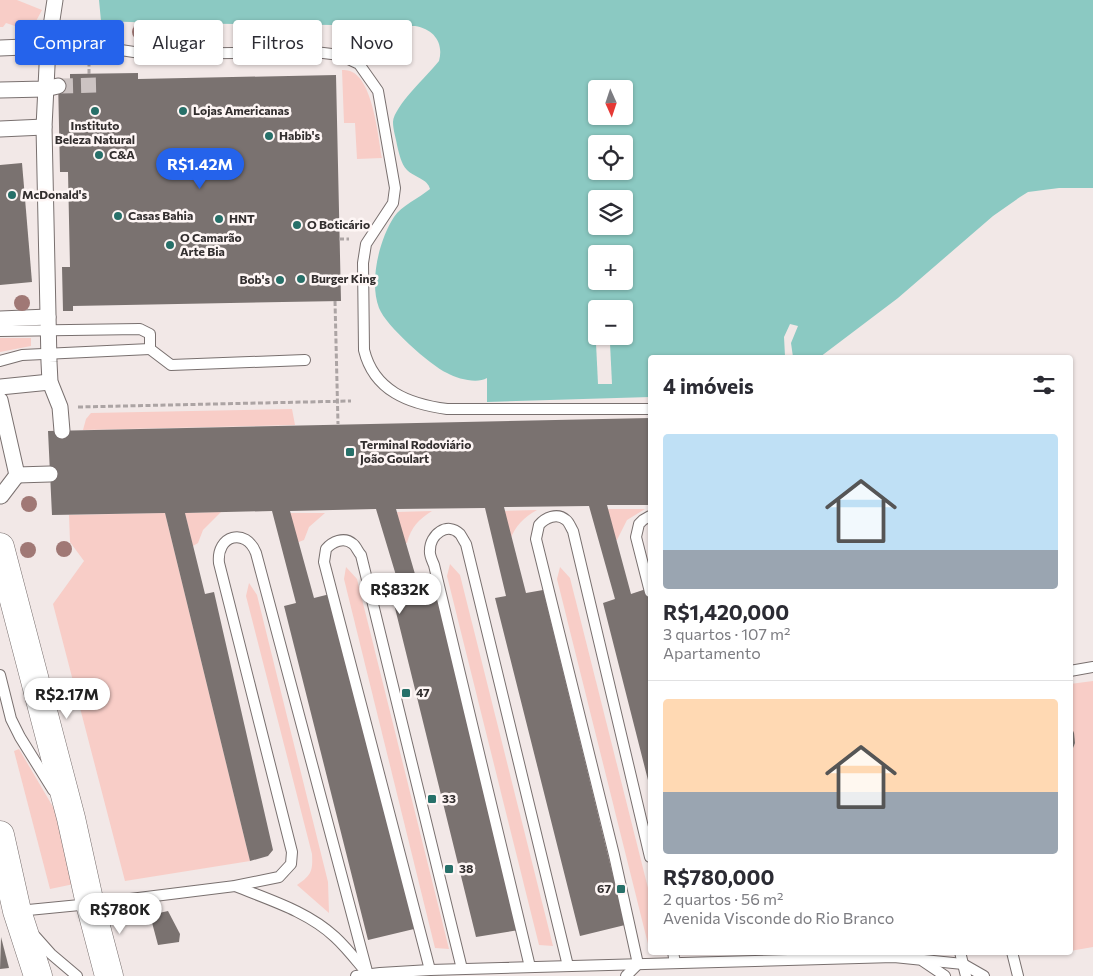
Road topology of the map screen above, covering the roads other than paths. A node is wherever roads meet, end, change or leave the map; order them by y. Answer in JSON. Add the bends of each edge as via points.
{"nodes":[{"id":1,"x":55,"y":0,"type":"edge"},
{"id":2,"x":52,"y":20,"type":"edge"},
{"id":3,"x":15,"y":47,"type":"edge"},
{"id":4,"x":0,"y":48,"type":"edge"},
{"id":5,"x":124,"y":50,"type":"edge"},
{"id":6,"x":50,"y":65,"type":"edge"},
{"id":7,"x":52,"y":87,"type":"junction"},
{"id":8,"x":0,"y":90,"type":"edge"},
{"id":9,"x":44,"y":127,"type":"junction"},
{"id":10,"x":0,"y":129,"type":"edge"},
{"id":11,"x":0,"y":319,"type":"edge"},
{"id":12,"x":48,"y":324,"type":"junction"},
{"id":13,"x":0,"y":331,"type":"edge"},
{"id":14,"x":150,"y":349,"type":"junction"},
{"id":15,"x":49,"y":353,"type":"junction"},
{"id":16,"x":305,"y":360,"type":"dead end"},
{"id":17,"x":0,"y":361,"type":"edge"},
{"id":18,"x":50,"y":382,"type":"junction"},
{"id":19,"x":0,"y":387,"type":"edge"},
{"id":20,"x":0,"y":400,"type":"edge"},
{"id":21,"x":648,"y":409,"type":"edge"},
{"id":22,"x":62,"y":430,"type":"dead end"},
{"id":23,"x":50,"y":474,"type":"dead end"},
{"id":24,"x":17,"y":475,"type":"junction"},
{"id":25,"x":1,"y":496,"type":"dead end"},
{"id":26,"x":648,"y":517,"type":"edge"},
{"id":27,"x":0,"y":547,"type":"edge"},
{"id":28,"x":648,"y":584,"type":"edge"},
{"id":29,"x":1093,"y":667,"type":"edge"},
{"id":30,"x":1073,"y":670,"type":"edge"},
{"id":31,"x":0,"y":675,"type":"edge"},
{"id":32,"x":71,"y":818,"type":"junction"},
{"id":33,"x":0,"y":835,"type":"edge"},
{"id":34,"x":648,"y":849,"type":"edge"},
{"id":35,"x":235,"y":886,"type":"junction"},
{"id":36,"x":90,"y":904,"type":"junction"},
{"id":37,"x":8,"y":912,"type":"edge"},
{"id":38,"x":856,"y":955,"type":"edge"},
{"id":39,"x":894,"y":955,"type":"edge"},
{"id":40,"x":961,"y":955,"type":"edge"},
{"id":41,"x":1013,"y":955,"type":"edge"},
{"id":42,"x":777,"y":956,"type":"edge"},
{"id":43,"x":732,"y":957,"type":"edge"},
{"id":44,"x":674,"y":958,"type":"edge"},
{"id":45,"x":922,"y":960,"type":"junction"},
{"id":46,"x":638,"y":964,"type":"junction"},
{"id":47,"x":963,"y":964,"type":"junction"},
{"id":48,"x":568,"y":966,"type":"junction"},
{"id":49,"x":530,"y":967,"type":"junction"},
{"id":50,"x":462,"y":969,"type":"junction"},
{"id":51,"x":430,"y":970,"type":"junction"},
{"id":52,"x":368,"y":975,"type":"junction"},
{"id":53,"x":38,"y":976,"type":"edge"},
{"id":54,"x":76,"y":976,"type":"edge"},
{"id":55,"x":109,"y":976,"type":"edge"},
{"id":56,"x":356,"y":976,"type":"edge"},
{"id":57,"x":419,"y":976,"type":"edge"},
{"id":58,"x":626,"y":976,"type":"edge"},
{"id":59,"x":945,"y":976,"type":"edge"},
{"id":60,"x":966,"y":976,"type":"edge"},
{"id":61,"x":984,"y":976,"type":"edge"},
{"id":62,"x":1018,"y":976,"type":"edge"}],
"edges":[{"from":1,"to":2,"type":"street"},
{"from":3,"to":4,"type":"street"},
{"from":5,"to":21,"type":"lane","via":[[147,54],[315,52],[340,55],[360,64],[378,91],[395,188],[393,203],[366,244],[363,263],[364,350],[368,364],[388,390],[422,406],[447,409]]},
{"from":6,"to":7,"type":"street"},
{"from":7,"to":8,"type":"street"},
{"from":7,"to":9,"type":"street"},
{"from":9,"to":10,"type":"street"},
{"from":9,"to":12,"type":"street"},
{"from":11,"to":12,"type":"street"},
{"from":12,"to":13,"type":"lane"},
{"from":12,"to":14,"type":"lane","via":[[140,329],[150,334]]},
{"from":12,"to":15,"type":"street"},
{"from":14,"to":15,"type":"lane"},
{"from":14,"to":16,"type":"lane","via":[[171,364]]},
{"from":15,"to":17,"type":"lane"},
{"from":15,"to":18,"type":"street"},
{"from":18,"to":19,"type":"street"},
{"from":18,"to":22,"type":"street","via":[[60,407]]},
{"from":20,"to":24,"type":"street"},
{"from":23,"to":24,"type":"street"},
{"from":24,"to":25,"type":"street"},
{"from":26,"to":28,"type":"lane","via":[[639,524],[636,537]]},
{"from":27,"to":32,"type":"main road"},
{"from":29,"to":30,"type":"lane"},
{"from":31,"to":32,"type":"lane","via":[[10,719]]},
{"from":32,"to":36,"type":"main road"},
{"from":33,"to":37,"type":"main road"},
{"from":34,"to":46,"type":"lane","via":[[573,531],[566,520],[558,516],[548,518],[538,526],[536,538]]},
{"from":35,"to":36,"type":"lane"},
{"from":35,"to":52,"type":"lane","via":[[302,913],[320,925],[336,937]]},
{"from":35,"to":52,"type":"lane","via":[[279,877],[291,864],[292,852],[219,563],[220,548],[226,540],[243,538],[249,541],[256,553]]},
{"from":36,"to":37,"type":"lane"},
{"from":36,"to":55,"type":"main road"},
{"from":37,"to":53,"type":"main road"},
{"from":37,"to":54,"type":"lane"},
{"from":38,"to":39,"type":"lane"},
{"from":38,"to":42,"type":"lane"},
{"from":39,"to":45,"type":"lane"},
{"from":40,"to":47,"type":"lane"},
{"from":41,"to":62,"type":"lane"},
{"from":42,"to":43,"type":"lane"},
{"from":43,"to":44,"type":"lane"},
{"from":44,"to":46,"type":"lane"},
{"from":45,"to":47,"type":"lane"},
{"from":45,"to":59,"type":"lane"},
{"from":46,"to":48,"type":"lane"},
{"from":46,"to":58,"type":"lane"},
{"from":47,"to":60,"type":"lane"},
{"from":47,"to":61,"type":"lane"},
{"from":48,"to":49,"type":"lane"},
{"from":48,"to":49,"type":"lane","via":[[466,544],[459,532],[441,530],[432,538],[429,552]]},
{"from":49,"to":50,"type":"lane"},
{"from":50,"to":51,"type":"lane"},
{"from":50,"to":51,"type":"lane","via":[[360,555],[353,543],[336,541],[326,549],[324,562]]},
{"from":51,"to":52,"type":"lane"},
{"from":51,"to":57,"type":"lane"},
{"from":52,"to":56,"type":"lane"}]}
